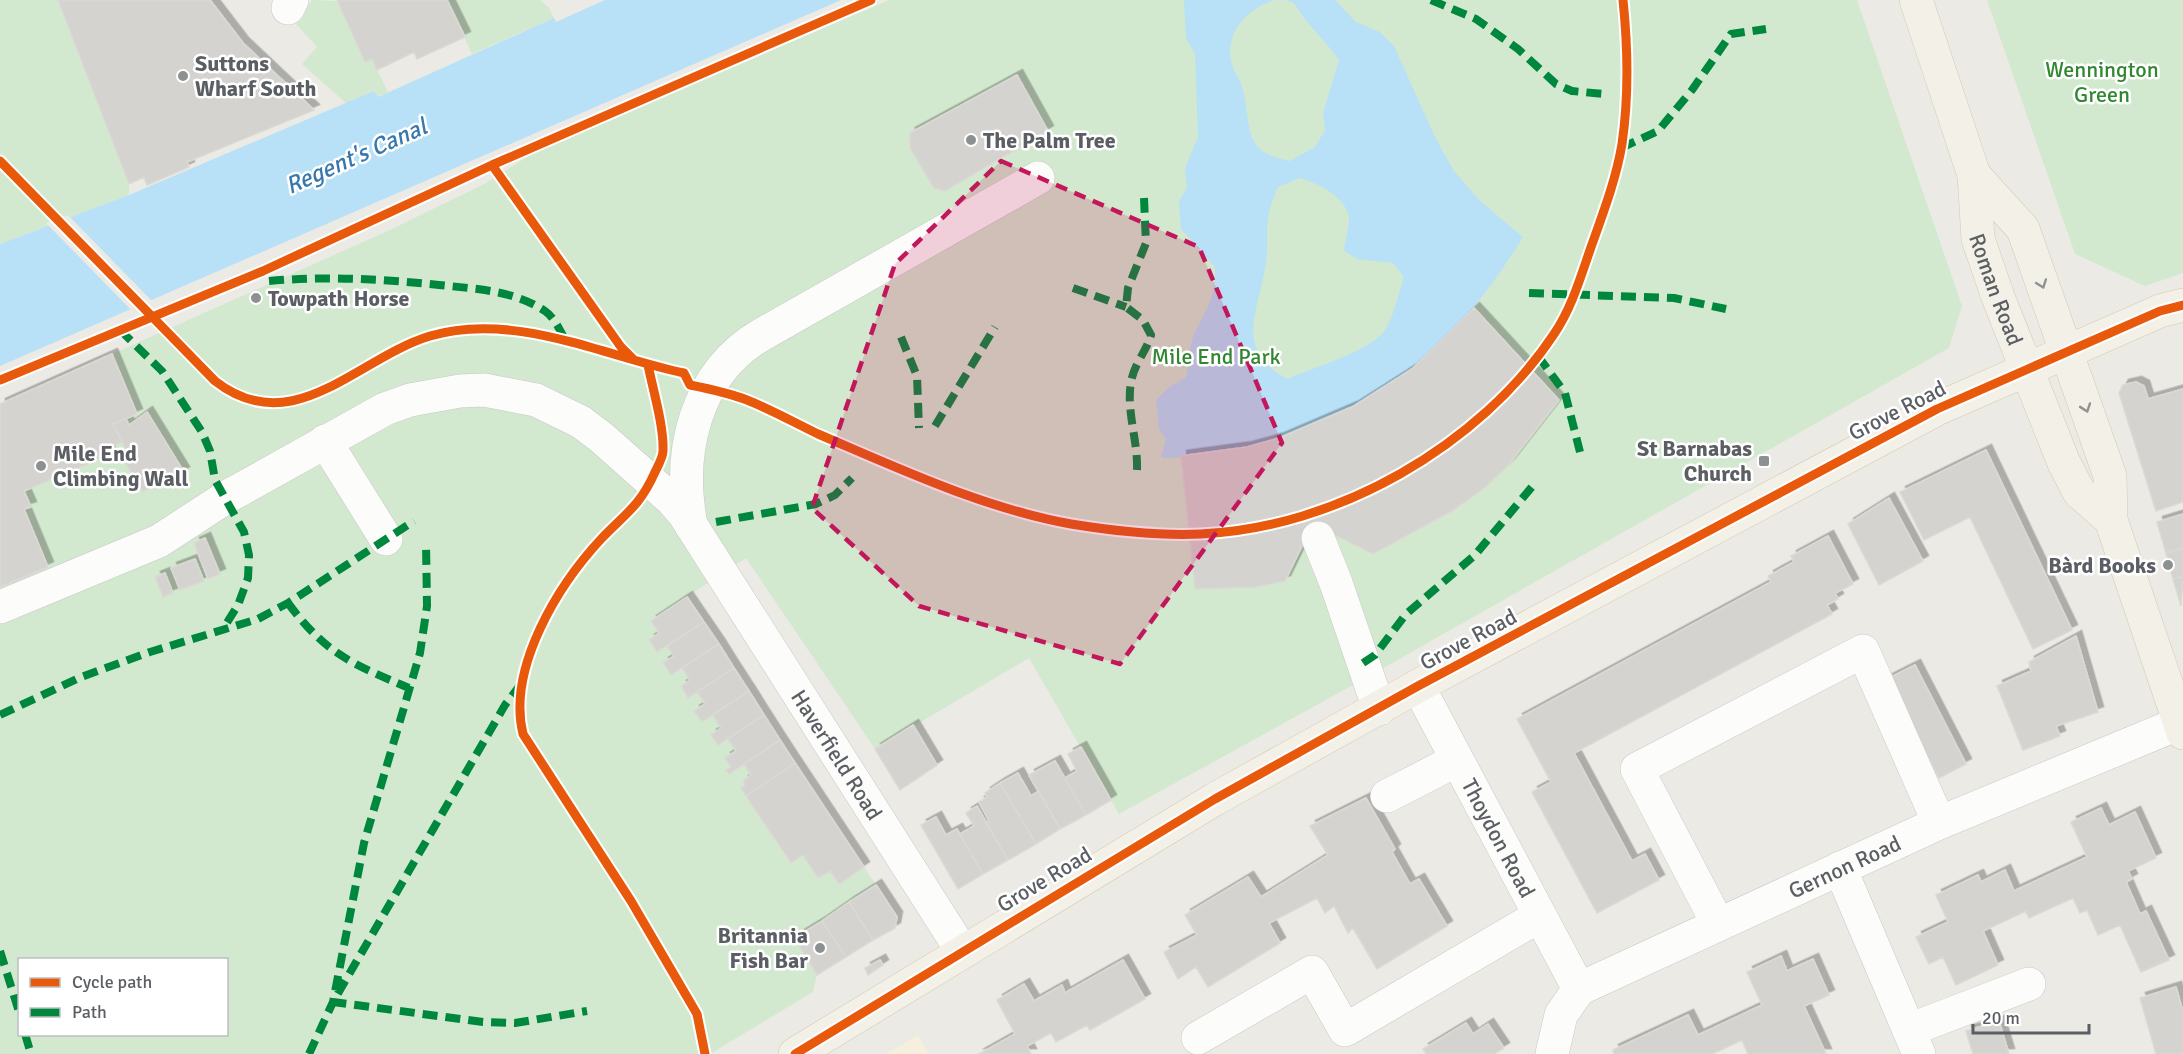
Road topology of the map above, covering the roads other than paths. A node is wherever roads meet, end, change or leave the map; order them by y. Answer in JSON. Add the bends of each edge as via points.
{"nodes":[{"id":1,"x":1916,"y":0,"type":"edge"},
{"id":2,"x":1974,"y":175,"type":"junction"},
{"id":3,"x":1038,"y":178,"type":"dead end"},
{"id":4,"x":2183,"y":304,"type":"edge"},
{"id":5,"x":2067,"y":353,"type":"junction"},
{"id":6,"x":2025,"y":370,"type":"junction"},
{"id":7,"x":325,"y":441,"type":"junction"},
{"id":8,"x":2111,"y":520,"type":"junction"},
{"id":9,"x":691,"y":526,"type":"junction"},
{"id":10,"x":1318,"y":538,"type":"dead end"},
{"id":11,"x":386,"y":539,"type":"dead end"},
{"id":12,"x":0,"y":607,"type":"edge"},
{"id":13,"x":1418,"y":687,"type":"junction"},
{"id":14,"x":1379,"y":709,"type":"junction"},
{"id":15,"x":2180,"y":719,"type":"edge"},
{"id":16,"x":1457,"y":760,"type":"junction"},
{"id":17,"x":1387,"y":796,"type":"dead end"},
{"id":18,"x":1939,"y":823,"type":"junction"},
{"id":19,"x":1840,"y":868,"type":"junction"},
{"id":20,"x":1539,"y":916,"type":"junction"},
{"id":21,"x":1718,"y":924,"type":"junction"},
{"id":22,"x":962,"y":951,"type":"junction"},
{"id":23,"x":2029,"y":984,"type":"dead end"},
{"id":24,"x":1579,"y":989,"type":"junction"},
{"id":25,"x":1198,"y":1038,"type":"dead end"},
{"id":26,"x":1914,"y":1042,"type":"edge"},
{"id":27,"x":797,"y":1054,"type":"edge"},
{"id":28,"x":1552,"y":1054,"type":"edge"}],
"edges":[{"from":1,"to":2,"type":"main road","name":"Roman Road"},
{"from":2,"to":5,"type":"main road","name":"Roman Road","one_way":true,"via":[[2023,229]]},
{"from":2,"to":6,"type":"main road","name":"Roman Road","via":[[1978,239]]},
{"from":3,"to":9,"type":"street","via":[[761,334],[728,360],[701,401],[690,436],[686,481]]},
{"from":4,"to":5,"type":"main road","name":"Grove Road"},
{"from":5,"to":6,"type":"main road","name":"Grove Road"},
{"from":5,"to":8,"type":"main road","name":"Roman Road","one_way":true,"via":[[2110,476]]},
{"from":6,"to":8,"type":"main road","name":"Roman Road","via":[[2079,492]]},
{"from":6,"to":13,"type":"main road","name":"Grove Road","via":[[1937,410]]},
{"from":7,"to":9,"type":"street","name":"Haverfield Road","via":[[410,400],[460,390],[514,394],[558,411],[602,438],[672,500]]},
{"from":7,"to":11,"type":"street"},
{"from":7,"to":12,"type":"street","name":"Haverfield Road","via":[[208,507],[159,541]]},
{"from":8,"to":15,"type":"main road","name":"Roman Road"},
{"from":9,"to":22,"type":"street","name":"Haverfield Road"},
{"from":10,"to":14,"type":"street"},
{"from":13,"to":14,"type":"main road","name":"Grove Road"},
{"from":13,"to":16,"type":"street","name":"Thoydon Road"},
{"from":14,"to":22,"type":"main road","name":"Grove Road","via":[[1215,799]]},
{"from":15,"to":18,"type":"street","name":"Gernon Road"},
{"from":16,"to":17,"type":"street"},
{"from":16,"to":20,"type":"street","name":"Thoydon Road"},
{"from":18,"to":19,"type":"street","name":"Gernon Road"},
{"from":18,"to":21,"type":"street","via":[[1863,651],[1637,769]]},
{"from":19,"to":21,"type":"street","name":"Gernon Road"},
{"from":19,"to":26,"type":"street"},
{"from":20,"to":24,"type":"street","name":"Thoydon Road"},
{"from":20,"to":25,"type":"street","via":[[1345,1030],[1312,972]]},
{"from":21,"to":24,"type":"street","name":"Gernon Road"},
{"from":22,"to":27,"type":"main road","name":"Grove Road"},
{"from":23,"to":26,"type":"street"},
{"from":24,"to":28,"type":"street","via":[[1561,1016]]}]}
